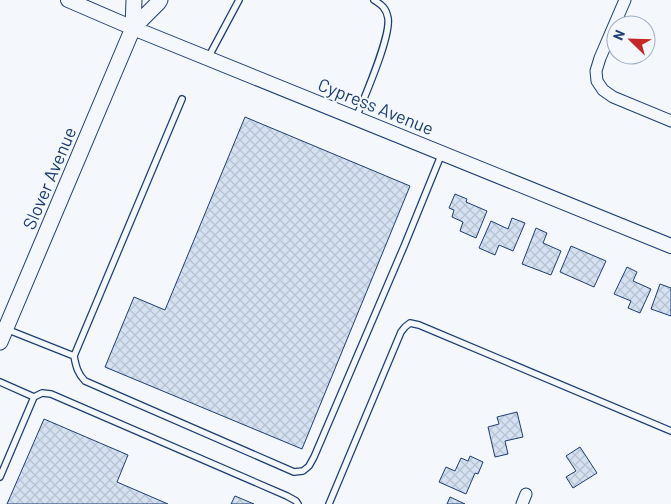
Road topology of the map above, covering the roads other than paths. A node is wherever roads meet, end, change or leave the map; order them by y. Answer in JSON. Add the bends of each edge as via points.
{"nodes":[{"id":1,"x":68,"y":0,"type":"edge"},
{"id":2,"x":134,"y":0,"type":"edge"},
{"id":3,"x":160,"y":0,"type":"edge"},
{"id":4,"x":239,"y":0,"type":"edge"},
{"id":5,"x":374,"y":0,"type":"edge"},
{"id":6,"x":625,"y":0,"type":"edge"},
{"id":7,"x":133,"y":28,"type":"junction"},
{"id":8,"x":208,"y":59,"type":"junction"},
{"id":9,"x":182,"y":99,"type":"dead end"},
{"id":10,"x":356,"y":118,"type":"junction"},
{"id":11,"x":671,"y":121,"type":"edge"},
{"id":12,"x":442,"y":153,"type":"junction"},
{"id":13,"x":670,"y":242,"type":"edge"},
{"id":14,"x":3,"y":336,"type":"edge"},
{"id":15,"x":74,"y":356,"type":"junction"},
{"id":16,"x":0,"y":382,"type":"edge"},
{"id":17,"x":34,"y":397,"type":"junction"},
{"id":18,"x":671,"y":431,"type":"edge"},
{"id":19,"x":0,"y":477,"type":"edge"},
{"id":20,"x":298,"y":504,"type":"edge"},
{"id":21,"x":329,"y":504,"type":"edge"}],
"edges":[{"from":1,"to":7,"type":"street","name":"Cypress Avenue"},
{"from":2,"to":7,"type":"main road","name":"Slover Avenue"},
{"from":3,"to":7,"type":"main road","name":"Slover Avenue"},
{"from":4,"to":8,"type":"lane"},
{"from":5,"to":10,"type":"lane","via":[[384,7],[388,31]]},
{"from":6,"to":11,"type":"street","via":[[600,58],[597,81],[602,90],[613,97]]},
{"from":7,"to":8,"type":"street","name":"Cypress Avenue"},
{"from":7,"to":14,"type":"main road","name":"Slover Avenue"},
{"from":8,"to":10,"type":"street","name":"Cypress Avenue"},
{"from":9,"to":15,"type":"lane"},
{"from":10,"to":12,"type":"street","name":"Cypress Avenue"},
{"from":12,"to":13,"type":"street","name":"Cypress Avenue"},
{"from":12,"to":15,"type":"lane","via":[[314,457],[304,471],[294,472],[85,382],[78,375]]},
{"from":14,"to":15,"type":"lane"},
{"from":16,"to":17,"type":"lane"},
{"from":17,"to":19,"type":"lane"},
{"from":17,"to":20,"type":"lane","via":[[42,393],[51,394],[287,496]]},
{"from":18,"to":21,"type":"lane","via":[[410,323],[401,332]]}]}
